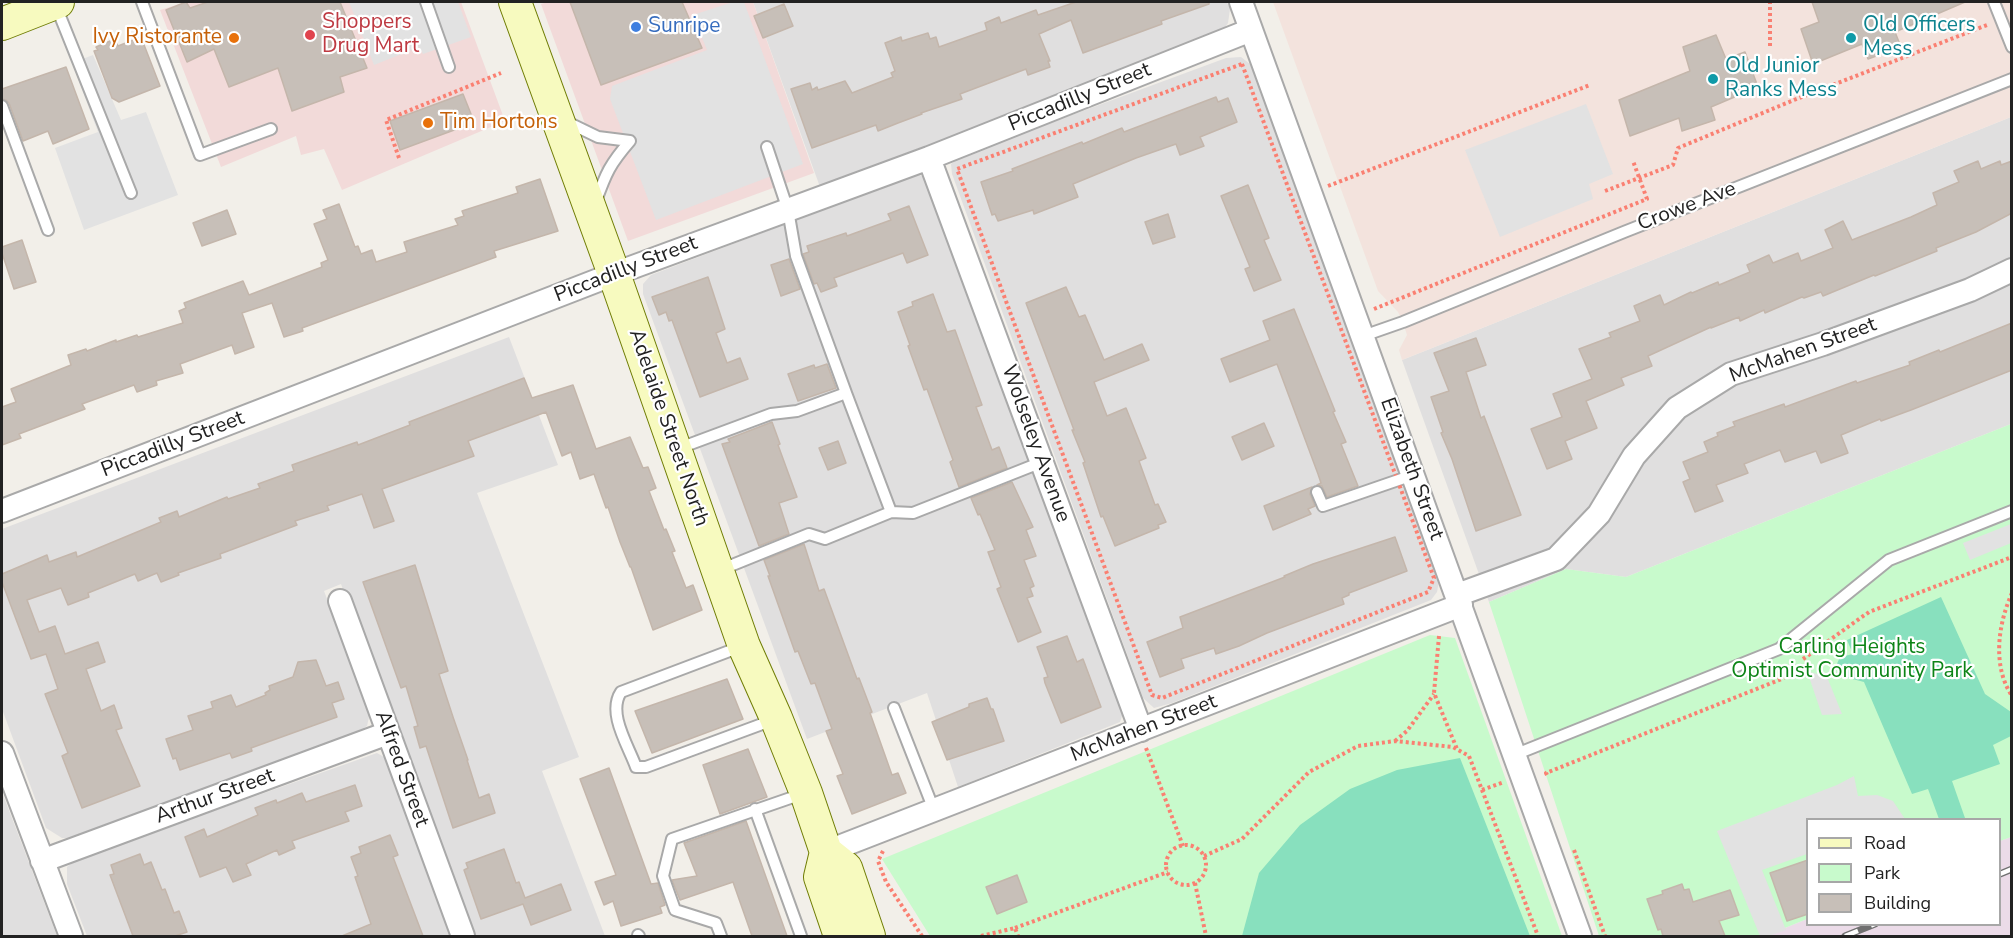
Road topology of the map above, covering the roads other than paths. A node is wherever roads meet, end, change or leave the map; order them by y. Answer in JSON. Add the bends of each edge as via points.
{"nodes":[{"id":1,"x":56,"y":2,"type":"edge"},
{"id":2,"x":142,"y":2,"type":"edge"},
{"id":3,"x":426,"y":2,"type":"edge"},
{"id":4,"x":515,"y":2,"type":"edge"},
{"id":5,"x":1241,"y":2,"type":"edge"},
{"id":6,"x":1994,"y":2,"type":"edge"},
{"id":7,"x":2,"y":24,"type":"edge"},
{"id":8,"x":1251,"y":30,"type":"junction"},
{"id":9,"x":2012,"y":47,"type":"edge"},
{"id":10,"x":449,"y":67,"type":"dead end"},
{"id":11,"x":2012,"y":79,"type":"edge"},
{"id":12,"x":2,"y":106,"type":"edge"},
{"id":13,"x":557,"y":117,"type":"junction"},
{"id":14,"x":271,"y":129,"type":"dead end"},
{"id":15,"x":767,"y":147,"type":"dead end"},
{"id":16,"x":929,"y":158,"type":"junction"},
{"id":17,"x":131,"y":193,"type":"dead end"},
{"id":18,"x":788,"y":210,"type":"junction"},
{"id":19,"x":591,"y":213,"type":"junction"},
{"id":20,"x":48,"y":230,"type":"dead end"},
{"id":21,"x":2012,"y":270,"type":"edge"},
{"id":22,"x":614,"y":274,"type":"junction"},
{"id":23,"x":1363,"y":336,"type":"junction"},
{"id":24,"x":846,"y":393,"type":"junction"},
{"id":25,"x":676,"y":450,"type":"junction"},
{"id":26,"x":1042,"y":462,"type":"junction"},
{"id":27,"x":1406,"y":478,"type":"junction"},
{"id":28,"x":1317,"y":492,"type":"dead end"},
{"id":29,"x":2,"y":511,"type":"edge"},
{"id":30,"x":891,"y":512,"type":"junction"},
{"id":31,"x":2012,"y":512,"type":"edge"},
{"id":32,"x":718,"y":571,"type":"junction"},
{"id":33,"x":340,"y":601,"type":"dead end"},
{"id":34,"x":1453,"y":604,"type":"junction"},
{"id":35,"x":744,"y":646,"type":"junction"},
{"id":36,"x":894,"y":708,"type":"dead end"},
{"id":37,"x":776,"y":718,"type":"junction"},
{"id":38,"x":1141,"y":730,"type":"junction"},
{"id":39,"x":388,"y":734,"type":"junction"},
{"id":40,"x":2,"y":753,"type":"edge"},
{"id":41,"x":1514,"y":755,"type":"junction"},
{"id":42,"x":806,"y":793,"type":"junction"},
{"id":43,"x":755,"y":809,"type":"junction"},
{"id":44,"x":934,"y":810,"type":"junction"},
{"id":45,"x":826,"y":852,"type":"junction"},
{"id":46,"x":42,"y":861,"type":"junction"},
{"id":47,"x":71,"y":936,"type":"edge"},
{"id":48,"x":463,"y":936,"type":"edge"},
{"id":49,"x":721,"y":936,"type":"edge"},
{"id":50,"x":801,"y":936,"type":"edge"},
{"id":51,"x":840,"y":936,"type":"edge"},
{"id":52,"x":869,"y":936,"type":"edge"},
{"id":53,"x":1580,"y":936,"type":"edge"}],
"edges":[{"from":1,"to":7,"type":"main road"},
{"from":1,"to":17,"type":"lane"},
{"from":2,"to":14,"type":"lane","via":[[200,155]]},
{"from":3,"to":10,"type":"lane"},
{"from":4,"to":13,"type":"main road","name":"Adelaide Street North"},
{"from":5,"to":8,"type":"street","name":"Elizabeth Street"},
{"from":6,"to":9,"type":"lane"},
{"from":8,"to":16,"type":"street","name":"Piccadilly Street"},
{"from":8,"to":23,"type":"street","name":"Elizabeth Street"},
{"from":11,"to":23,"type":"lane","name":"Crowe Ave"},
{"from":12,"to":20,"type":"lane"},
{"from":13,"to":19,"type":"main road","name":"Adelaide Street North"},
{"from":13,"to":19,"type":"lane","via":[[598,137],[630,141],[605,173]]},
{"from":15,"to":18,"type":"lane"},
{"from":16,"to":18,"type":"street","name":"Piccadilly Street"},
{"from":16,"to":26,"type":"street","name":"Wolseley Avenue"},
{"from":18,"to":22,"type":"street","name":"Piccadilly Street"},
{"from":18,"to":24,"type":"lane","via":[[796,256]]},
{"from":19,"to":22,"type":"main road","name":"Adelaide Street North"},
{"from":21,"to":34,"type":"street","name":"McMahen Street","via":[[1960,294],[1731,374],[1677,408],[1634,456],[1599,514],[1556,559]]},
{"from":22,"to":25,"type":"main road","name":"Adelaide Street North"},
{"from":22,"to":29,"type":"street","name":"Piccadilly Street"},
{"from":23,"to":27,"type":"street","name":"Elizabeth Street"},
{"from":24,"to":25,"type":"lane","via":[[797,411],[771,414]]},
{"from":24,"to":30,"type":"lane"},
{"from":25,"to":32,"type":"main road","name":"Adelaide Street North"},
{"from":26,"to":30,"type":"lane","via":[[913,513]]},
{"from":26,"to":38,"type":"street","name":"Wolseley Avenue"},
{"from":27,"to":28,"type":"lane","via":[[1323,506]]},
{"from":27,"to":34,"type":"street","name":"Elizabeth Street"},
{"from":30,"to":32,"type":"lane","via":[[825,539],[809,534]]},
{"from":31,"to":41,"type":"lane","via":[[1888,560],[1779,649]]},
{"from":32,"to":35,"type":"main road","name":"Adelaide Street North"},
{"from":33,"to":39,"type":"street","name":"Alfred Street"},
{"from":34,"to":38,"type":"street","name":"McMahen Street"},
{"from":34,"to":41,"type":"street","name":"Elizabeth Street"},
{"from":35,"to":37,"type":"main road","name":"Adelaide Street North"},
{"from":35,"to":37,"type":"lane","via":[[621,692],[615,699],[616,717],[636,767]]},
{"from":36,"to":44,"type":"lane"},
{"from":37,"to":42,"type":"main road","name":"Adelaide Street North"},
{"from":38,"to":44,"type":"street","name":"McMahen Street"},
{"from":39,"to":46,"type":"street","name":"Arthur Street"},
{"from":39,"to":48,"type":"street","name":"Alfred Street"},
{"from":40,"to":46,"type":"street"},
{"from":41,"to":53,"type":"street","name":"Elizabeth Street"},
{"from":42,"to":43,"type":"lane"},
{"from":42,"to":45,"type":"main road","name":"Adelaide Street North"},
{"from":43,"to":49,"type":"lane","via":[[672,839],[663,876],[675,910],[716,923]]},
{"from":43,"to":50,"type":"lane"},
{"from":44,"to":45,"type":"street","name":"McMahen Street"},
{"from":45,"to":51,"type":"main road","name":"Adelaide Street North","via":[[820,877]]},
{"from":45,"to":52,"type":"main road","name":"Adelaide Street North","via":[[846,868]]},
{"from":46,"to":47,"type":"street"}]}
